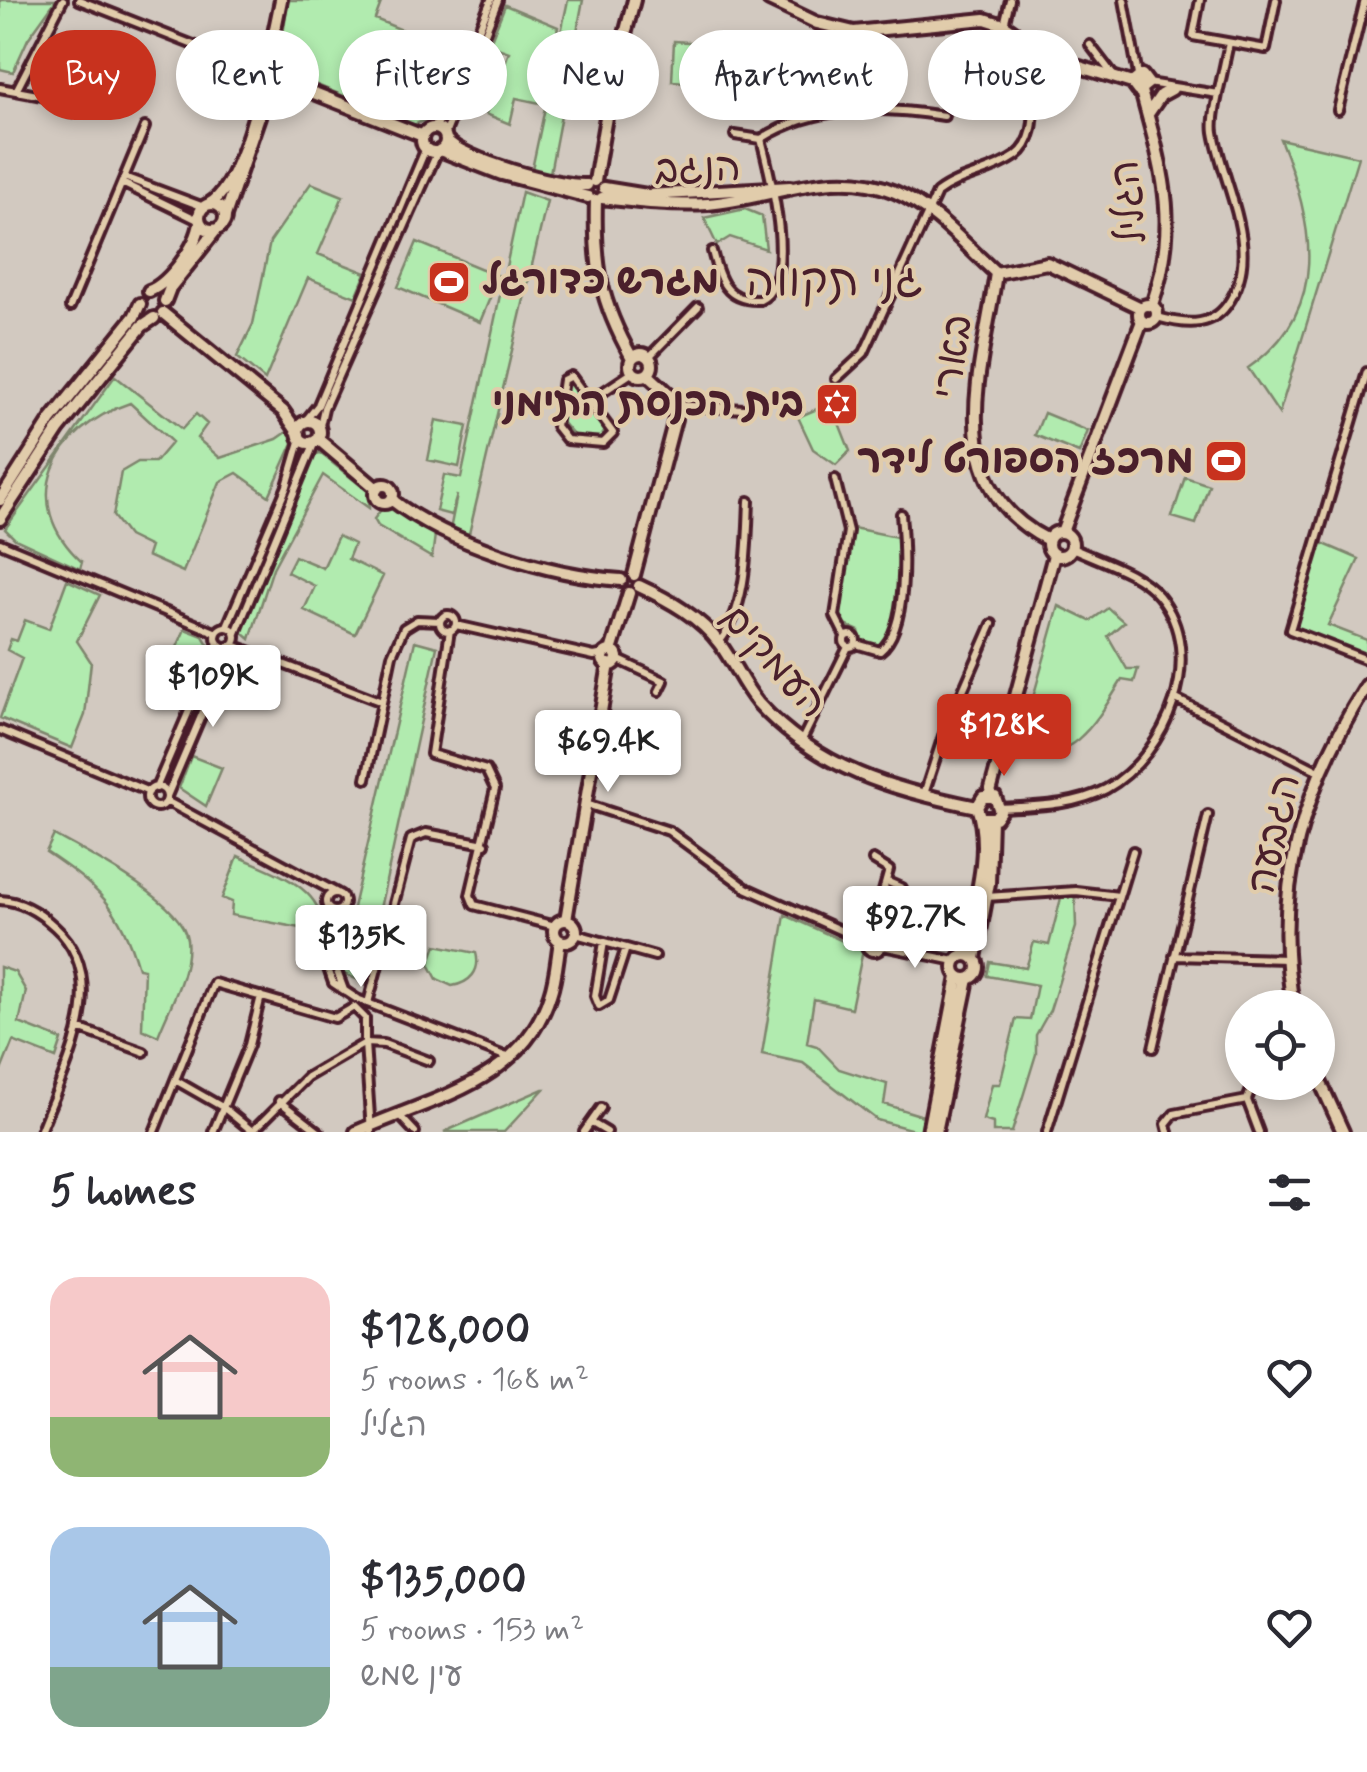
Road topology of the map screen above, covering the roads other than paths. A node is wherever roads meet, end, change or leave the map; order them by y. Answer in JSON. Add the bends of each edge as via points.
{"nodes":[{"id":1,"x":63,"y":0,"type":"edge"},
{"id":2,"x":79,"y":0,"type":"edge"},
{"id":3,"x":282,"y":0,"type":"edge"},
{"id":4,"x":495,"y":0,"type":"edge"},
{"id":5,"x":634,"y":0,"type":"edge"},
{"id":6,"x":769,"y":0,"type":"edge"},
{"id":7,"x":794,"y":0,"type":"edge"},
{"id":8,"x":1124,"y":0,"type":"edge"},
{"id":9,"x":1200,"y":0,"type":"edge"},
{"id":10,"x":1276,"y":0,"type":"edge"},
{"id":11,"x":1365,"y":1,"type":"edge"},
{"id":12,"x":1010,"y":2,"type":"edge"},
{"id":13,"x":788,"y":12,"type":"junction"},
{"id":14,"x":1004,"y":25,"type":"junction"},
{"id":15,"x":276,"y":30,"type":"edge"},
{"id":16,"x":1011,"y":30,"type":"edge"},
{"id":17,"x":176,"y":38,"type":"edge"},
{"id":18,"x":1230,"y":42,"type":"junction"},
{"id":19,"x":1090,"y":45,"type":"dead end"},
{"id":20,"x":1081,"y":65,"type":"edge"},
{"id":21,"x":1114,"y":76,"type":"junction"},
{"id":22,"x":1140,"y":83,"type":"junction"},
{"id":23,"x":0,"y":88,"type":"edge"},
{"id":24,"x":1172,"y":89,"type":"junction"},
{"id":25,"x":16,"y":91,"type":"junction"},
{"id":26,"x":30,"y":94,"type":"edge"},
{"id":27,"x":1218,"y":94,"type":"junction"},
{"id":28,"x":319,"y":95,"type":"edge"},
{"id":29,"x":1338,"y":110,"type":"dead end"},
{"id":30,"x":928,"y":114,"type":"edge"},
{"id":31,"x":1148,"y":114,"type":"junction"},
{"id":32,"x":252,"y":120,"type":"edge"},
{"id":33,"x":255,"y":120,"type":"edge"},
{"id":34,"x":1031,"y":120,"type":"edge"},
{"id":35,"x":145,"y":128,"type":"dead end"},
{"id":36,"x":735,"y":136,"type":"dead end"},
{"id":37,"x":445,"y":137,"type":"junction"},
{"id":38,"x":761,"y":139,"type":"junction"},
{"id":39,"x":432,"y":143,"type":"junction"},
{"id":40,"x":123,"y":180,"type":"junction"},
{"id":41,"x":774,"y":191,"type":"junction"},
{"id":42,"x":595,"y":192,"type":"junction"},
{"id":43,"x":206,"y":206,"type":"junction"},
{"id":44,"x":927,"y":209,"type":"junction"},
{"id":45,"x":226,"y":216,"type":"junction"},
{"id":46,"x":200,"y":222,"type":"junction"},
{"id":47,"x":216,"y":230,"type":"junction"},
{"id":48,"x":712,"y":251,"type":"dead end"},
{"id":49,"x":996,"y":273,"type":"junction"},
{"id":50,"x":149,"y":292,"type":"junction"},
{"id":51,"x":140,"y":304,"type":"junction"},
{"id":52,"x":698,"y":307,"type":"dead end"},
{"id":53,"x":70,"y":308,"type":"dead end"},
{"id":54,"x":161,"y":310,"type":"junction"},
{"id":55,"x":1148,"y":315,"type":"junction"},
{"id":56,"x":648,"y":357,"type":"junction"},
{"id":57,"x":632,"y":358,"type":"junction"},
{"id":58,"x":632,"y":372,"type":"junction"},
{"id":59,"x":1367,"y":372,"type":"edge"},
{"id":60,"x":647,"y":374,"type":"junction"},
{"id":61,"x":836,"y":379,"type":"dead end"},
{"id":62,"x":590,"y":400,"type":"junction"},
{"id":63,"x":674,"y":405,"type":"junction"},
{"id":64,"x":744,"y":409,"type":"dead end"},
{"id":65,"x":283,"y":411,"type":"junction"},
{"id":66,"x":305,"y":420,"type":"junction"},
{"id":67,"x":300,"y":436,"type":"junction"},
{"id":68,"x":317,"y":438,"type":"junction"},
{"id":69,"x":836,"y":479,"type":"dead end"},
{"id":70,"x":0,"y":500,"type":"edge"},
{"id":71,"x":749,"y":501,"type":"dead end"},
{"id":72,"x":901,"y":514,"type":"dead end"},
{"id":73,"x":0,"y":519,"type":"edge"},
{"id":74,"x":1065,"y":533,"type":"junction"},
{"id":75,"x":1048,"y":540,"type":"junction"},
{"id":76,"x":0,"y":543,"type":"edge"},
{"id":77,"x":1072,"y":548,"type":"junction"},
{"id":78,"x":1057,"y":556,"type":"junction"},
{"id":79,"x":634,"y":584,"type":"junction"},
{"id":80,"x":440,"y":621,"type":"junction"},
{"id":81,"x":992,"y":624,"type":"dead end"},
{"id":82,"x":227,"y":626,"type":"junction"},
{"id":83,"x":453,"y":628,"type":"junction"},
{"id":84,"x":216,"y":633,"type":"junction"},
{"id":85,"x":236,"y":634,"type":"junction"},
{"id":86,"x":719,"y":642,"type":"junction"},
{"id":87,"x":218,"y":643,"type":"junction"},
{"id":88,"x":852,"y":645,"type":"junction"},
{"id":89,"x":232,"y":646,"type":"junction"},
{"id":90,"x":253,"y":650,"type":"junction"},
{"id":91,"x":610,"y":657,"type":"junction"},
{"id":92,"x":1367,"y":660,"type":"edge"},
{"id":93,"x":1367,"y":685,"type":"edge"},
{"id":94,"x":659,"y":691,"type":"dead end"},
{"id":95,"x":1176,"y":699,"type":"junction"},
{"id":96,"x":382,"y":702,"type":"junction"},
{"id":97,"x":0,"y":730,"type":"edge"},
{"id":98,"x":800,"y":742,"type":"junction"},
{"id":99,"x":1318,"y":771,"type":"junction"},
{"id":100,"x":366,"y":779,"type":"dead end"},
{"id":101,"x":153,"y":790,"type":"junction"},
{"id":102,"x":924,"y":796,"type":"junction"},
{"id":103,"x":166,"y":798,"type":"junction"},
{"id":104,"x":995,"y":800,"type":"junction"},
{"id":105,"x":586,"y":804,"type":"junction"},
{"id":106,"x":984,"y":815,"type":"junction"},
{"id":107,"x":1208,"y":815,"type":"dead end"},
{"id":108,"x":485,"y":844,"type":"junction"},
{"id":109,"x":1134,"y":852,"type":"dead end"},
{"id":110,"x":873,"y":860,"type":"dead end"},
{"id":111,"x":311,"y":881,"type":"junction"},
{"id":112,"x":886,"y":881,"type":"junction"},
{"id":113,"x":337,"y":893,"type":"junction"},
{"id":114,"x":1119,"y":896,"type":"junction"},
{"id":115,"x":986,"y":898,"type":"junction"},
{"id":116,"x":0,"y":900,"type":"edge"},
{"id":117,"x":327,"y":904,"type":"junction"},
{"id":118,"x":342,"y":907,"type":"junction"},
{"id":119,"x":883,"y":920,"type":"dead end"},
{"id":120,"x":560,"y":923,"type":"junction"},
{"id":121,"x":335,"y":929,"type":"junction"},
{"id":122,"x":872,"y":934,"type":"junction"},
{"id":123,"x":568,"y":940,"type":"junction"},
{"id":124,"x":864,"y":941,"type":"junction"},
{"id":125,"x":604,"y":942,"type":"junction"},
{"id":126,"x":883,"y":946,"type":"junction"},
{"id":127,"x":626,"y":948,"type":"junction"},
{"id":128,"x":655,"y":956,"type":"dead end"},
{"id":129,"x":1174,"y":956,"type":"junction"},
{"id":130,"x":965,"y":958,"type":"junction"},
{"id":131,"x":1286,"y":959,"type":"junction"},
{"id":132,"x":963,"y":978,"type":"junction"},
{"id":133,"x":1291,"y":990,"type":"edge"},
{"id":134,"x":262,"y":996,"type":"junction"},
{"id":135,"x":368,"y":1003,"type":"junction"},
{"id":136,"x":78,"y":1028,"type":"junction"},
{"id":137,"x":364,"y":1044,"type":"junction"},
{"id":138,"x":1153,"y":1048,"type":"dead end"},
{"id":139,"x":144,"y":1052,"type":"dead end"},
{"id":140,"x":508,"y":1058,"type":"junction"},
{"id":141,"x":429,"y":1061,"type":"dead end"},
{"id":142,"x":499,"y":1068,"type":"junction"},
{"id":143,"x":175,"y":1080,"type":"junction"},
{"id":144,"x":279,"y":1100,"type":"junction"},
{"id":145,"x":1247,"y":1100,"type":"joint"},
{"id":146,"x":1329,"y":1100,"type":"edge"},
{"id":147,"x":224,"y":1108,"type":"junction"},
{"id":148,"x":601,"y":1108,"type":"dead end"},
{"id":149,"x":400,"y":1116,"type":"junction"},
{"id":150,"x":592,"y":1123,"type":"junction"},
{"id":151,"x":371,"y":1129,"type":"edge"},
{"id":152,"x":40,"y":1132,"type":"edge"},
{"id":153,"x":154,"y":1132,"type":"edge"},
{"id":154,"x":213,"y":1132,"type":"edge"},
{"id":155,"x":252,"y":1132,"type":"edge"},
{"id":156,"x":319,"y":1132,"type":"edge"},
{"id":157,"x":356,"y":1132,"type":"edge"},
{"id":158,"x":415,"y":1132,"type":"edge"},
{"id":159,"x":584,"y":1132,"type":"edge"},
{"id":160,"x":607,"y":1132,"type":"edge"},
{"id":161,"x":928,"y":1132,"type":"edge"},
{"id":162,"x":936,"y":1132,"type":"edge"},
{"id":163,"x":1047,"y":1132,"type":"edge"},
{"id":164,"x":1168,"y":1132,"type":"edge"},
{"id":165,"x":1260,"y":1132,"type":"edge"},
{"id":166,"x":1344,"y":1132,"type":"edge"}],
"edges":[{"from":1,"to":25,"type":"street"},
{"from":2,"to":17,"type":"street"},
{"from":3,"to":15,"type":"street"},
{"from":4,"to":37,"type":"street"},
{"from":4,"to":39,"type":"street"},
{"from":5,"to":42,"type":"street","via":[[611,88]]},
{"from":6,"to":13,"type":"street"},
{"from":7,"to":13,"type":"street"},
{"from":8,"to":22,"type":"street"},
{"from":9,"to":18,"type":"street","via":[[1193,36]]},
{"from":10,"to":18,"type":"street","via":[[1266,49]]},
{"from":11,"to":29,"type":"street"},
{"from":12,"to":14,"type":"street"},
{"from":13,"to":14,"type":"street","via":[[854,32],[964,18]]},
{"from":14,"to":16,"type":"street"},
{"from":18,"to":27,"type":"street"},
{"from":19,"to":21,"type":"street"},
{"from":20,"to":21,"type":"street"},
{"from":21,"to":22,"type":"street"},
{"from":22,"to":24,"type":"street"},
{"from":22,"to":31,"type":"street","name":"הגליל"},
{"from":23,"to":25,"type":"street"},
{"from":24,"to":27,"type":"street"},
{"from":24,"to":31,"type":"street"},
{"from":25,"to":26,"type":"street"},
{"from":27,"to":55,"type":"street","via":[[1213,130],[1230,181],[1242,256],[1238,288],[1210,320],[1181,323]]},
{"from":28,"to":39,"type":"street"},
{"from":30,"to":38,"type":"street","via":[[879,107],[829,113],[786,123]]},
{"from":31,"to":55,"type":"street","name":"הגליל","via":[[1169,228]]},
{"from":32,"to":43,"type":"street","via":[[220,196]]},
{"from":33,"to":45,"type":"street"},
{"from":34,"to":44,"type":"street","via":[[1030,138],[1015,156],[950,183]]},
{"from":35,"to":40,"type":"street"},
{"from":36,"to":38,"type":"street"},
{"from":37,"to":39,"type":"street"},
{"from":37,"to":42,"type":"street","via":[[454,148]]},
{"from":38,"to":41,"type":"street"},
{"from":39,"to":42,"type":"street"},
{"from":39,"to":66,"type":"street","via":[[318,405]]},
{"from":39,"to":68,"type":"street"},
{"from":40,"to":43,"type":"street"},
{"from":40,"to":46,"type":"street"},
{"from":40,"to":53,"type":"street"},
{"from":41,"to":42,"type":"street","name":"הנגב"},
{"from":41,"to":44,"type":"street","name":"הנגב","via":[[853,180]]},
{"from":41,"to":48,"type":"street","via":[[780,274],[768,296],[751,301],[730,293]]},
{"from":42,"to":57,"type":"street","via":[[598,282]]},
{"from":43,"to":45,"type":"street","via":[[219,206]]},
{"from":43,"to":46,"type":"street"},
{"from":44,"to":49,"type":"street","name":"הנגב"},
{"from":44,"to":61,"type":"street","via":[[890,306],[864,353]]},
{"from":45,"to":47,"type":"street"},
{"from":46,"to":47,"type":"street"},
{"from":46,"to":50,"type":"street","via":[[195,240]]},
{"from":47,"to":54,"type":"street","via":[[169,289]]},
{"from":49,"to":55,"type":"street","via":[[1047,263]]},
{"from":49,"to":75,"type":"street","name":"בארי","via":[[974,434],[1005,509]]},
{"from":50,"to":51,"type":"street"},
{"from":50,"to":54,"type":"street","via":[[160,293]]},
{"from":51,"to":54,"type":"street","via":[[143,313]]},
{"from":51,"to":70,"type":"street"},
{"from":52,"to":56,"type":"street"},
{"from":54,"to":65,"type":"street"},
{"from":54,"to":73,"type":"street","via":[[82,398]]},
{"from":55,"to":74,"type":"street","name":"הגליל"},
{"from":56,"to":57,"type":"street"},
{"from":56,"to":60,"type":"street"},
{"from":57,"to":58,"type":"street"},
{"from":58,"to":60,"type":"street"},
{"from":58,"to":62,"type":"street"},
{"from":59,"to":92,"type":"street","via":[[1290,630]]},
{"from":60,"to":63,"type":"street"},
{"from":62,"to":62,"type":"street","via":[[613,433],[603,443],[567,440],[556,426],[563,380],[571,376]]},
{"from":63,"to":64,"type":"street"},
{"from":63,"to":79,"type":"street","via":[[673,434]]},
{"from":65,"to":66,"type":"street"},
{"from":65,"to":67,"type":"street"},
{"from":66,"to":67,"type":"street"},
{"from":66,"to":68,"type":"street"},
{"from":67,"to":68,"type":"street"},
{"from":67,"to":82,"type":"street","via":[[287,486]]},
{"from":68,"to":79,"type":"street","via":[[377,489],[390,488],[392,500],[474,546]]},
{"from":68,"to":85,"type":"street"},
{"from":69,"to":88,"type":"street","via":[[848,530],[835,616]]},
{"from":71,"to":86,"type":"street","via":[[733,617]]},
{"from":72,"to":88,"type":"street","via":[[906,558],[892,637],[880,651]]},
{"from":74,"to":75,"type":"street"},
{"from":74,"to":77,"type":"street"},
{"from":75,"to":78,"type":"street"},
{"from":76,"to":84,"type":"street"},
{"from":77,"to":78,"type":"street"},
{"from":77,"to":95,"type":"street","via":[[1159,596],[1180,646]]},
{"from":78,"to":104,"type":"street"},
{"from":79,"to":86,"type":"street","name":"העמקים","via":[[678,606]]},
{"from":79,"to":91,"type":"street"},
{"from":80,"to":83,"type":"street"},
{"from":80,"to":83,"type":"street","via":[[450,615]]},
{"from":80,"to":96,"type":"street","via":[[417,620],[404,628]]},
{"from":81,"to":102,"type":"street"},
{"from":82,"to":84,"type":"street"},
{"from":82,"to":85,"type":"street"},
{"from":83,"to":91,"type":"street"},
{"from":83,"to":108,"type":"street","via":[[431,754],[486,770],[495,788]]},
{"from":84,"to":87,"type":"street"},
{"from":85,"to":89,"type":"street"},
{"from":85,"to":90,"type":"street"},
{"from":86,"to":98,"type":"street","name":"העמקים","via":[[755,699]]},
{"from":87,"to":89,"type":"street"},
{"from":87,"to":101,"type":"street"},
{"from":88,"to":98,"type":"street"},
{"from":89,"to":90,"type":"street"},
{"from":89,"to":103,"type":"street"},
{"from":90,"to":96,"type":"street"},
{"from":91,"to":94,"type":"street","via":[[664,681]]},
{"from":91,"to":105,"type":"street"},
{"from":93,"to":99,"type":"street","name":"הגבעה"},
{"from":95,"to":99,"type":"street"},
{"from":95,"to":104,"type":"street","via":[[1142,756],[1106,789],[1060,804]]},
{"from":96,"to":100,"type":"street"},
{"from":97,"to":101,"type":"street"},
{"from":98,"to":102,"type":"street","name":"העמקים","via":[[847,772]]},
{"from":99,"to":131,"type":"street","name":"הגבעה","via":[[1292,865]]},
{"from":101,"to":103,"type":"street"},
{"from":101,"to":103,"type":"street","via":[[152,806]]},
{"from":102,"to":106,"type":"street","name":"העמקים"},
{"from":103,"to":111,"type":"street"},
{"from":104,"to":106,"type":"street"},
{"from":104,"to":106,"type":"street"},
{"from":105,"to":120,"type":"street"},
{"from":105,"to":124,"type":"street","via":[[669,831],[746,888]]},
{"from":106,"to":115,"type":"street"},
{"from":106,"to":130,"type":"street"},
{"from":107,"to":129,"type":"street"},
{"from":108,"to":120,"type":"street","via":[[470,895],[474,905]]},
{"from":108,"to":135,"type":"street","via":[[426,832],[411,839]]},
{"from":109,"to":114,"type":"street"},
{"from":110,"to":112,"type":"street","via":[[887,866]]},
{"from":111,"to":113,"type":"street"},
{"from":111,"to":117,"type":"street"},
{"from":112,"to":119,"type":"street","via":[[902,888],[898,906]]},
{"from":112,"to":122,"type":"street"},
{"from":113,"to":117,"type":"street"},
{"from":113,"to":118,"type":"street"},
{"from":114,"to":115,"type":"street","via":[[1076,891]]},
{"from":114,"to":163,"type":"street"},
{"from":115,"to":130,"type":"street"},
{"from":116,"to":136,"type":"street","via":[[42,915],[73,948],[81,967]]},
{"from":117,"to":118,"type":"street"},
{"from":117,"to":121,"type":"street"},
{"from":118,"to":121,"type":"street"},
{"from":120,"to":123,"type":"street"},
{"from":120,"to":123,"type":"street","via":[[574,924]]},
{"from":121,"to":135,"type":"street","via":[[330,953],[344,991]]},
{"from":122,"to":124,"type":"street"},
{"from":122,"to":126,"type":"street","via":[[881,936]]},
{"from":123,"to":125,"type":"street"},
{"from":123,"to":140,"type":"street","via":[[550,996]]},
{"from":123,"to":142,"type":"street","via":[[555,998],[534,1040]]},
{"from":124,"to":126,"type":"street","via":[[872,952]]},
{"from":125,"to":127,"type":"street"},
{"from":125,"to":127,"type":"street","via":[[599,1006],[609,1000]]},
{"from":126,"to":130,"type":"street"},
{"from":127,"to":128,"type":"street"},
{"from":129,"to":131,"type":"street"},
{"from":129,"to":138,"type":"street"},
{"from":130,"to":132,"type":"street"},
{"from":130,"to":132,"type":"street","via":[[978,968]]},
{"from":131,"to":133,"type":"street","name":"הגבעה"},
{"from":132,"to":161,"type":"street"},
{"from":132,"to":162,"type":"street"},
{"from":134,"to":137,"type":"street","via":[[335,1018],[354,1006],[365,1018]]},
{"from":134,"to":143,"type":"street","via":[[210,986]]},
{"from":134,"to":147,"type":"street"},
{"from":135,"to":140,"type":"street"},
{"from":136,"to":139,"type":"street"},
{"from":136,"to":152,"type":"street"},
{"from":137,"to":141,"type":"street","via":[[384,1044]]},
{"from":137,"to":144,"type":"street"},
{"from":137,"to":151,"type":"street"},
{"from":140,"to":142,"type":"street"},
{"from":142,"to":149,"type":"street","via":[[466,1090]]},
{"from":143,"to":147,"type":"street"},
{"from":143,"to":153,"type":"street"},
{"from":144,"to":155,"type":"street"},
{"from":144,"to":156,"type":"street"},
{"from":145,"to":164,"type":"street","via":[[1174,1114]]},
{"from":145,"to":165,"type":"street"},
{"from":146,"to":166,"type":"street"},
{"from":147,"to":154,"type":"street"},
{"from":147,"to":155,"type":"street"},
{"from":148,"to":150,"type":"street"},
{"from":149,"to":151,"type":"street"},
{"from":149,"to":158,"type":"street"},
{"from":150,"to":159,"type":"street"},
{"from":150,"to":160,"type":"street"},
{"from":151,"to":157,"type":"street"}]}
